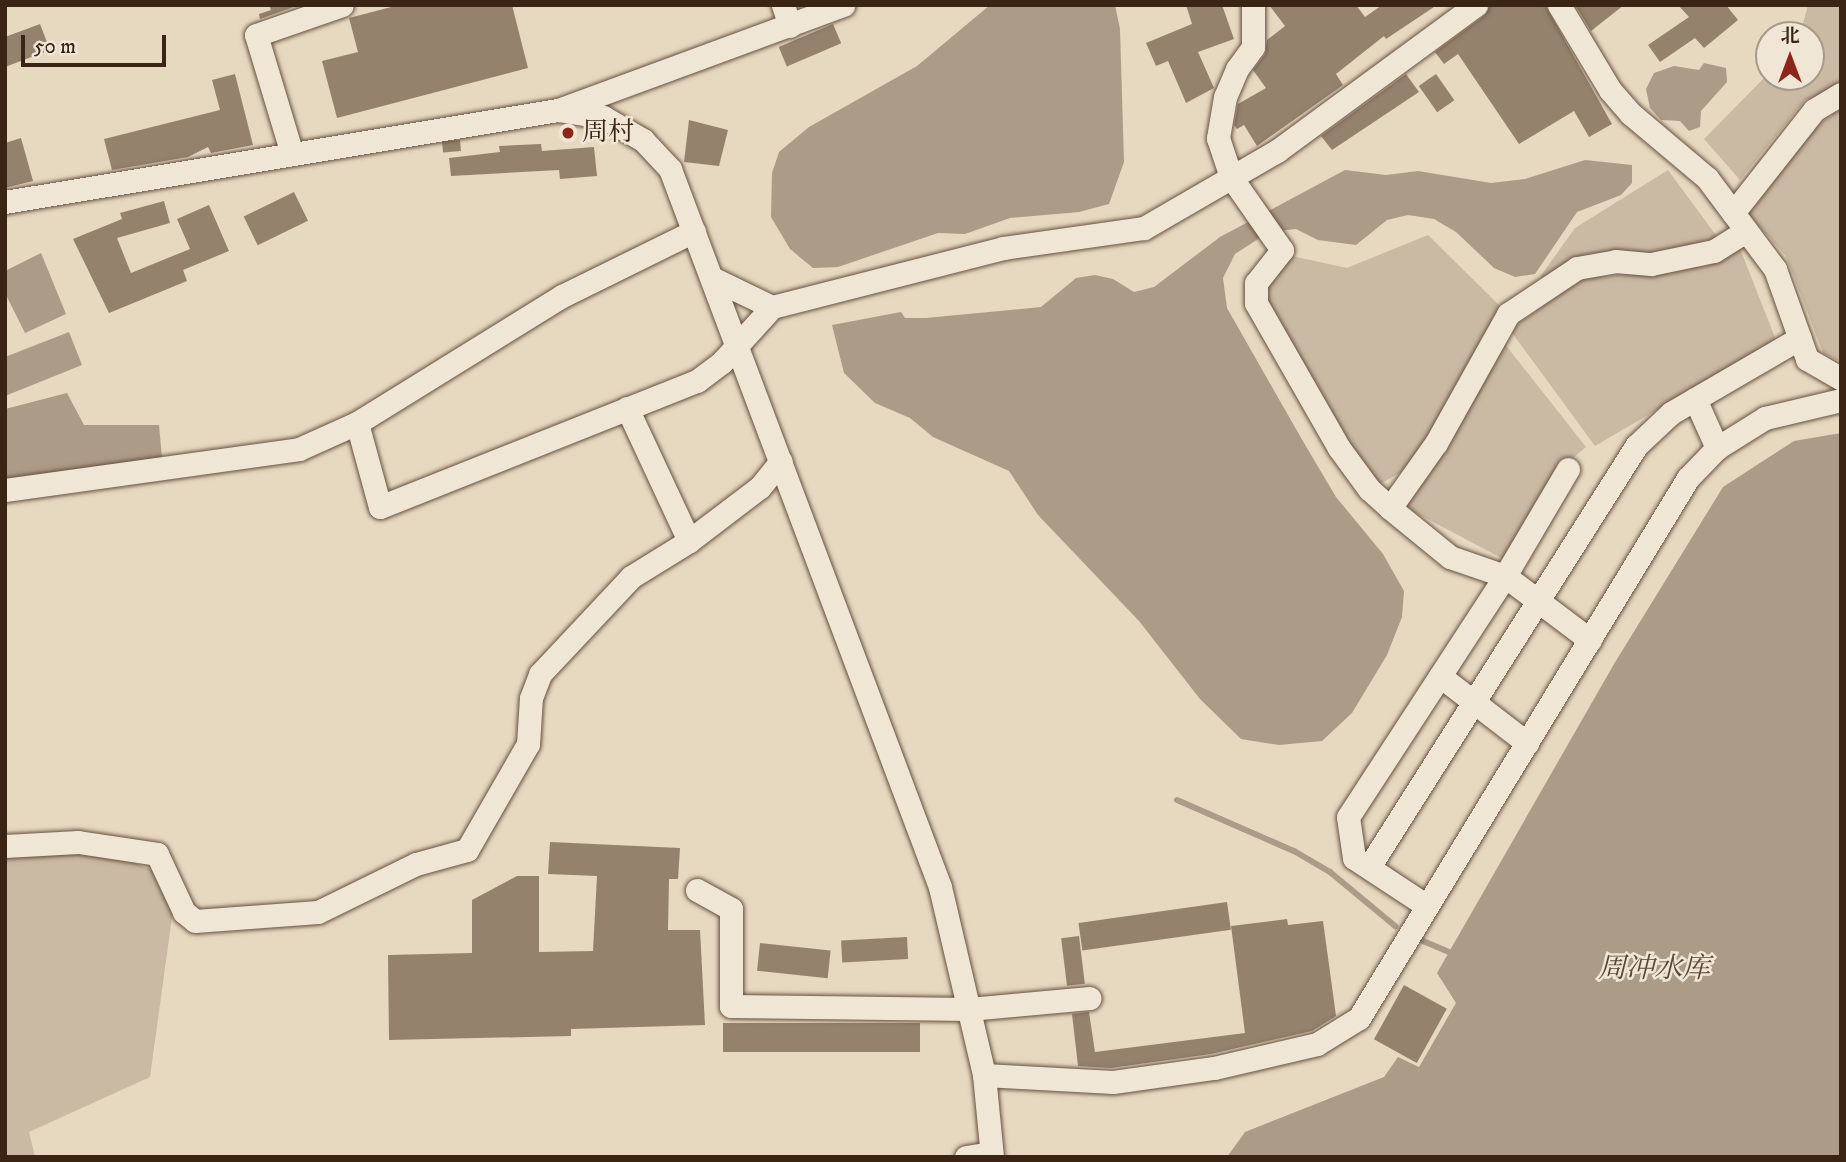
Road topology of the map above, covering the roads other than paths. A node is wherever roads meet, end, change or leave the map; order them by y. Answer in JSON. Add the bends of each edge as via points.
{"nodes":[{"id":1,"x":342,"y":5,"type":"edge"},
{"id":2,"x":843,"y":5,"type":"edge"},
{"id":3,"x":1253,"y":5,"type":"edge"},
{"id":4,"x":1476,"y":5,"type":"edge"},
{"id":5,"x":1559,"y":5,"type":"edge"},
{"id":6,"x":786,"y":16,"type":"edge"},
{"id":7,"x":1841,"y":94,"type":"edge"},
{"id":8,"x":558,"y":110,"type":"junction"},
{"id":9,"x":292,"y":154,"type":"junction"},
{"id":10,"x":1231,"y":177,"type":"junction"},
{"id":11,"x":5,"y":202,"type":"edge"},
{"id":12,"x":1740,"y":222,"type":"junction"},
{"id":13,"x":694,"y":231,"type":"junction"},
{"id":14,"x":712,"y":278,"type":"junction"},
{"id":15,"x":772,"y":307,"type":"junction"},
{"id":16,"x":1800,"y":338,"type":"junction"},
{"id":17,"x":737,"y":343,"type":"junction"},
{"id":18,"x":1841,"y":379,"type":"edge"},
{"id":19,"x":1695,"y":399,"type":"junction"},
{"id":20,"x":1841,"y":400,"type":"edge"},
{"id":21,"x":627,"y":408,"type":"junction"},
{"id":22,"x":357,"y":423,"type":"junction"},
{"id":23,"x":1717,"y":448,"type":"junction"},
{"id":24,"x":781,"y":461,"type":"junction"},
{"id":25,"x":1568,"y":469,"type":"dead end"},
{"id":26,"x":5,"y":489,"type":"edge"},
{"id":27,"x":1390,"y":508,"type":"junction"},
{"id":28,"x":689,"y":541,"type":"junction"},
{"id":29,"x":1505,"y":576,"type":"junction"},
{"id":30,"x":1538,"y":601,"type":"junction"},
{"id":31,"x":1590,"y":640,"type":"junction"},
{"id":32,"x":1440,"y":676,"type":"junction"},
{"id":33,"x":1474,"y":702,"type":"junction"},
{"id":34,"x":1527,"y":743,"type":"junction"},
{"id":35,"x":5,"y":846,"type":"edge"},
{"id":36,"x":1369,"y":867,"type":"junction"},
{"id":37,"x":697,"y":890,"type":"dead end"},
{"id":38,"x":1421,"y":915,"type":"junction"},
{"id":39,"x":1090,"y":998,"type":"dead end"},
{"id":40,"x":969,"y":1009,"type":"junction"},
{"id":41,"x":984,"y":1075,"type":"junction"},
{"id":42,"x":991,"y":1155,"type":"edge"},
{"id":43,"x":966,"y":1157,"type":"edge"}],
"edges":[{"from":1,"to":9,"type":"street","via":[[256,35]]},
{"from":2,"to":6,"type":"street"},
{"from":3,"to":10,"type":"street","via":[[1253,47],[1225,97],[1218,138]]},
{"from":4,"to":10,"type":"street","via":[[1276,151]]},
{"from":5,"to":12,"type":"street","via":[[1610,90],[1631,114],[1707,178]]},
{"from":6,"to":8,"type":"street"},
{"from":7,"to":12,"type":"street","via":[[1814,110]]},
{"from":8,"to":9,"type":"street"},
{"from":8,"to":13,"type":"street","via":[[603,117],[643,140],[670,169]]},
{"from":9,"to":11,"type":"street"},
{"from":10,"to":15,"type":"street","via":[[1144,228],[1003,248]]},
{"from":10,"to":27,"type":"street","via":[[1282,250],[1256,283],[1256,303],[1339,448],[1369,489]]},
{"from":12,"to":16,"type":"street","via":[[1775,269]]},
{"from":12,"to":27,"type":"street","via":[[1714,251],[1651,264],[1615,261],[1577,268],[1508,314],[1436,443]]},
{"from":13,"to":14,"type":"street"},
{"from":13,"to":22,"type":"street","via":[[562,296]]},
{"from":14,"to":15,"type":"street"},
{"from":14,"to":17,"type":"street"},
{"from":15,"to":17,"type":"street"},
{"from":16,"to":18,"type":"street","via":[[1807,359]]},
{"from":16,"to":19,"type":"street"},
{"from":17,"to":21,"type":"street","via":[[697,381]]},
{"from":17,"to":24,"type":"street"},
{"from":19,"to":23,"type":"street"},
{"from":19,"to":30,"type":"street","via":[[1671,413],[1636,446]]},
{"from":20,"to":23,"type":"street","via":[[1765,418]]},
{"from":21,"to":22,"type":"street","via":[[380,507]]},
{"from":21,"to":28,"type":"street"},
{"from":22,"to":26,"type":"street","via":[[299,449]]},
{"from":23,"to":31,"type":"street","via":[[1688,478]]},
{"from":24,"to":28,"type":"street","via":[[760,487]]},
{"from":24,"to":40,"type":"street","via":[[940,887]]},
{"from":25,"to":29,"type":"street"},
{"from":27,"to":29,"type":"street","via":[[1450,557]]},
{"from":28,"to":35,"type":"street","via":[[631,577],[540,674],[531,698],[528,744],[467,850],[416,864],[318,912],[195,920],[184,912],[157,854],[78,842]]},
{"from":29,"to":30,"type":"street"},
{"from":29,"to":32,"type":"street"},
{"from":30,"to":31,"type":"street"},
{"from":30,"to":33,"type":"street"},
{"from":31,"to":34,"type":"street"},
{"from":32,"to":33,"type":"street"},
{"from":32,"to":36,"type":"street","via":[[1348,817],[1354,858]]},
{"from":33,"to":34,"type":"street"},
{"from":33,"to":36,"type":"street"},
{"from":34,"to":38,"type":"street"},
{"from":36,"to":38,"type":"street"},
{"from":37,"to":40,"type":"street","via":[[731,909],[731,1006]]},
{"from":38,"to":41,"type":"street","via":[[1359,1018],[1317,1044],[1214,1068],[1113,1082]]},
{"from":39,"to":40,"type":"street"},
{"from":40,"to":41,"type":"street"},
{"from":41,"to":42,"type":"street"},
{"from":42,"to":43,"type":"street"}]}
